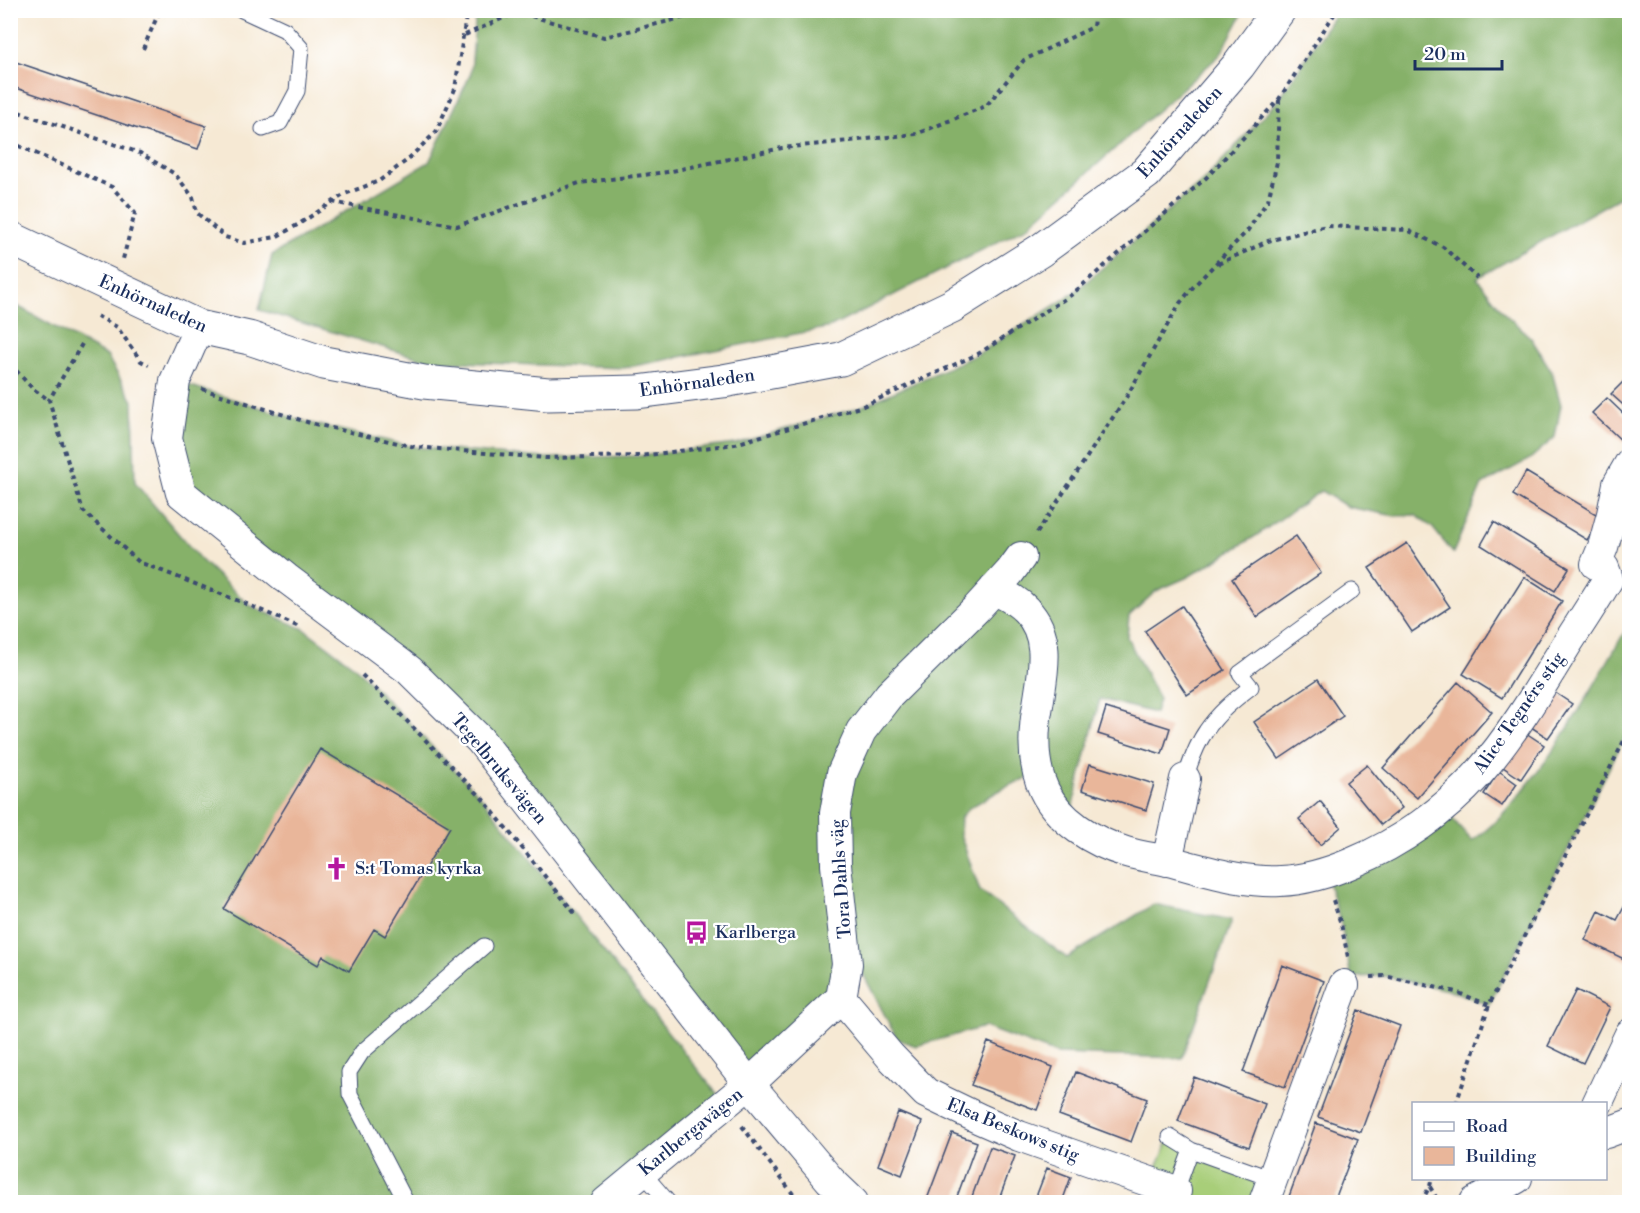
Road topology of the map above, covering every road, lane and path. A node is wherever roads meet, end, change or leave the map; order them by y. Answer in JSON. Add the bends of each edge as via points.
{"nodes":[{"id":1,"x":160,"y":10,"type":"edge"},
{"id":2,"x":242,"y":10,"type":"edge"},
{"id":3,"x":467,"y":10,"type":"edge"},
{"id":4,"x":705,"y":10,"type":"edge"},
{"id":5,"x":1095,"y":10,"type":"edge"},
{"id":6,"x":1279,"y":10,"type":"edge"},
{"id":7,"x":465,"y":35,"type":"junction"},
{"id":8,"x":143,"y":49,"type":"dead end"},
{"id":9,"x":1279,"y":99,"type":"dead end"},
{"id":10,"x":10,"y":109,"type":"edge"},
{"id":11,"x":263,"y":129,"type":"dead end"},
{"id":12,"x":10,"y":142,"type":"edge"},
{"id":13,"x":332,"y":202,"type":"junction"},
{"id":14,"x":10,"y":238,"type":"edge"},
{"id":15,"x":123,"y":260,"type":"dead end"},
{"id":16,"x":1215,"y":266,"type":"junction"},
{"id":17,"x":1477,"y":278,"type":"dead end"},
{"id":18,"x":88,"y":311,"type":"dead end"},
{"id":19,"x":199,"y":327,"type":"junction"},
{"id":20,"x":82,"y":344,"type":"dead end"},
{"id":21,"x":10,"y":364,"type":"edge"},
{"id":22,"x":175,"y":381,"type":"junction"},
{"id":23,"x":49,"y":400,"type":"junction"},
{"id":24,"x":1629,"y":463,"type":"edge"},
{"id":25,"x":1021,"y":557,"type":"joint"},
{"id":26,"x":994,"y":589,"type":"junction"},
{"id":27,"x":1352,"y":591,"type":"dead end"},
{"id":28,"x":304,"y":629,"type":"dead end"},
{"id":29,"x":362,"y":674,"type":"dead end"},
{"id":30,"x":1629,"y":729,"type":"edge"},
{"id":31,"x":1185,"y":779,"type":"joint"},
{"id":32,"x":1167,"y":861,"type":"junction"},
{"id":33,"x":581,"y":921,"type":"dead end"},
{"id":34,"x":1341,"y":924,"type":"dead end"},
{"id":35,"x":484,"y":946,"type":"dead end"},
{"id":36,"x":1352,"y":975,"type":"junction"},
{"id":37,"x":841,"y":998,"type":"junction"},
{"id":38,"x":1489,"y":1005,"type":"junction"},
{"id":39,"x":1629,"y":1034,"type":"edge"},
{"id":40,"x":749,"y":1084,"type":"junction"},
{"id":41,"x":1457,"y":1102,"type":"edge"},
{"id":42,"x":1598,"y":1102,"type":"edge"},
{"id":43,"x":725,"y":1104,"type":"junction"},
{"id":44,"x":1629,"y":1124,"type":"edge"},
{"id":45,"x":1607,"y":1132,"type":"edge"},
{"id":46,"x":1170,"y":1137,"type":"dead end"},
{"id":47,"x":1191,"y":1150,"type":"junction"},
{"id":48,"x":642,"y":1172,"type":"junction"},
{"id":49,"x":1432,"y":1180,"type":"edge"},
{"id":50,"x":1515,"y":1180,"type":"edge"},
{"id":51,"x":1430,"y":1186,"type":"junction"},
{"id":52,"x":1268,"y":1191,"type":"edge"},
{"id":53,"x":1174,"y":1197,"type":"edge"},
{"id":54,"x":406,"y":1203,"type":"edge"},
{"id":55,"x":606,"y":1203,"type":"edge"},
{"id":56,"x":668,"y":1203,"type":"edge"},
{"id":57,"x":799,"y":1203,"type":"edge"},
{"id":58,"x":853,"y":1203,"type":"edge"},
{"id":59,"x":1420,"y":1203,"type":"edge"},
{"id":60,"x":1439,"y":1203,"type":"edge"},
{"id":61,"x":1475,"y":1203,"type":"edge"}],
"edges":[{"from":1,"to":8,"type":"path"},
{"from":2,"to":11,"type":"lane","via":[[285,30],[301,48],[297,91],[280,123]]},
{"from":3,"to":7,"type":"path"},
{"from":4,"to":7,"type":"path","via":[[604,37],[517,12]]},
{"from":5,"to":13,"type":"path","via":[[1093,27],[1024,60],[986,106],[916,134],[782,148],[667,172],[579,183],[457,226]]},
{"from":6,"to":19,"type":"street","name":"Enhörnaleden","via":[[1239,65],[1146,173],[1041,250],[952,306],[842,359],[638,392],[548,394],[424,382],[324,363],[249,338]]},
{"from":7,"to":13,"type":"path","via":[[455,89],[436,132],[379,181]]},
{"from":9,"to":16,"type":"path","via":[[1277,162],[1268,200],[1248,230]]},
{"from":10,"to":13,"type":"path","via":[[140,153],[175,174],[193,197],[197,213],[225,237],[244,243],[276,237]]},
{"from":12,"to":15,"type":"path","via":[[112,187],[135,213]]},
{"from":14,"to":19,"type":"street","name":"Enhörnaleden"},
{"from":16,"to":17,"type":"path","via":[[1268,241],[1326,226],[1407,230],[1443,247]]},
{"from":16,"to":25,"type":"path","via":[[1180,303],[1127,396]]},
{"from":18,"to":22,"type":"path","via":[[117,327],[141,361]]},
{"from":19,"to":22,"type":"street","name":"Tegelbruksvägen"},
{"from":20,"to":23,"type":"path"},
{"from":21,"to":23,"type":"path"},
{"from":22,"to":40,"type":"street","name":"Tegelbruksvägen","via":[[167,438],[181,493],[409,670],[480,740]]},
{"from":23,"to":28,"type":"path","via":[[83,511],[139,562]]},
{"from":24,"to":32,"type":"street","name":"Alice Tegnérs stig","via":[[1618,484],[1596,564],[1604,568],[1608,579],[1519,720],[1478,774],[1454,797],[1395,842],[1310,877],[1250,880]]},
{"from":25,"to":26,"type":"street","name":"Tora Dahls väg"},
{"from":26,"to":32,"type":"street","name":"Alice Tegnérs stig","via":[[1026,609],[1041,636],[1045,655],[1035,754],[1044,790],[1069,821],[1095,840]]},
{"from":26,"to":37,"type":"street","name":"Tora Dahls väg","via":[[889,695],[861,731],[842,773],[836,813],[836,865],[847,964]]},
{"from":27,"to":31,"type":"lane","via":[[1240,673],[1251,687],[1205,731]]},
{"from":29,"to":33,"type":"path","via":[[482,798]]},
{"from":30,"to":38,"type":"path"},
{"from":31,"to":32,"type":"street"},
{"from":34,"to":36,"type":"path"},
{"from":35,"to":54,"type":"lane","via":[[362,1052],[349,1072],[350,1094]]},
{"from":36,"to":38,"type":"path","via":[[1385,976],[1456,992]]},
{"from":36,"to":52,"type":"street"},
{"from":37,"to":40,"type":"street"},
{"from":37,"to":53,"type":"street","name":"Elsa Beskows stig","via":[[926,1093],[1019,1136]]},
{"from":38,"to":41,"type":"path"},
{"from":39,"to":42,"type":"street"},
{"from":40,"to":43,"type":"street","name":"Karlbergavägen"},
{"from":40,"to":58,"type":"street","name":"Tegelbruksvägen"},
{"from":43,"to":48,"type":"street","name":"Karlbergavägen"},
{"from":43,"to":57,"type":"path"},
{"from":44,"to":45,"type":"street"},
{"from":46,"to":47,"type":"lane"},
{"from":47,"to":52,"type":"lane"},
{"from":47,"to":53,"type":"lane"},
{"from":48,"to":55,"type":"street","name":"Karlbergavägen"},
{"from":48,"to":56,"type":"lane"},
{"from":49,"to":51,"type":"path"},
{"from":50,"to":61,"type":"street"},
{"from":51,"to":59,"type":"path"},
{"from":51,"to":60,"type":"path"}]}
